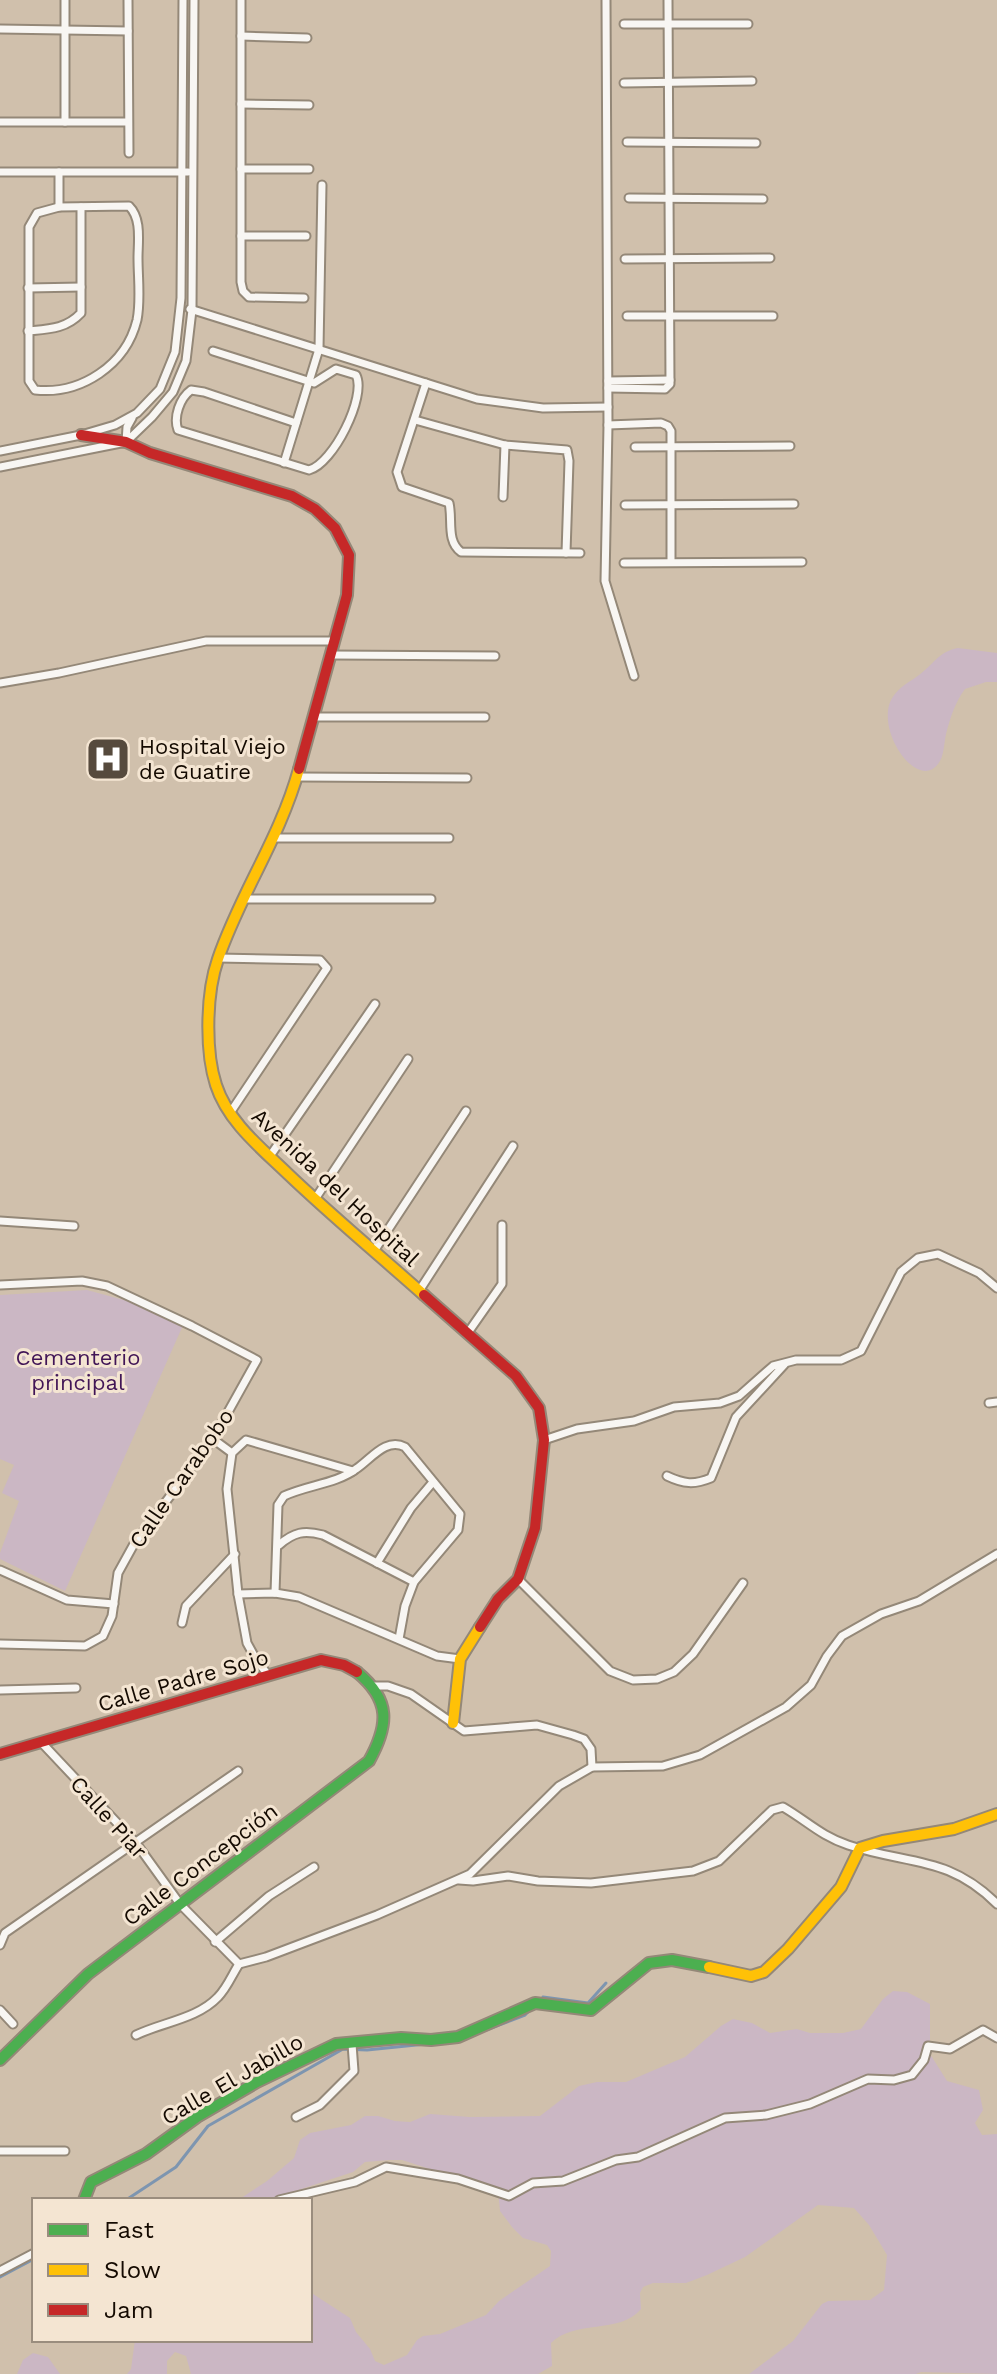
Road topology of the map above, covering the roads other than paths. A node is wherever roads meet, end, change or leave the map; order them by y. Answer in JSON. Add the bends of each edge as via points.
{"nodes":[{"id":1,"x":65,"y":0,"type":"edge"},
{"id":2,"x":128,"y":0,"type":"edge"},
{"id":3,"x":183,"y":0,"type":"edge"},
{"id":4,"x":194,"y":0,"type":"edge"},
{"id":5,"x":241,"y":0,"type":"edge"},
{"id":6,"x":606,"y":0,"type":"edge"},
{"id":7,"x":668,"y":0,"type":"edge"},
{"id":8,"x":624,"y":24,"type":"dead end"},
{"id":9,"x":668,"y":24,"type":"junction"},
{"id":10,"x":748,"y":24,"type":"dead end"},
{"id":11,"x":0,"y":29,"type":"edge"},
{"id":12,"x":65,"y":30,"type":"junction"},
{"id":13,"x":128,"y":31,"type":"junction"},
{"id":14,"x":241,"y":36,"type":"junction"},
{"id":15,"x":307,"y":38,"type":"dead end"},
{"id":16,"x":752,"y":81,"type":"dead end"},
{"id":17,"x":668,"y":82,"type":"junction"},
{"id":18,"x":624,"y":83,"type":"dead end"},
{"id":19,"x":241,"y":104,"type":"junction"},
{"id":20,"x":309,"y":105,"type":"dead end"},
{"id":21,"x":0,"y":122,"type":"edge"},
{"id":22,"x":65,"y":122,"type":"junction"},
{"id":23,"x":128,"y":122,"type":"junction"},
{"id":24,"x":627,"y":142,"type":"dead end"},
{"id":25,"x":668,"y":142,"type":"junction"},
{"id":26,"x":756,"y":143,"type":"dead end"},
{"id":27,"x":129,"y":153,"type":"dead end"},
{"id":28,"x":241,"y":169,"type":"junction"},
{"id":29,"x":309,"y":169,"type":"dead end"},
{"id":30,"x":0,"y":172,"type":"edge"},
{"id":31,"x":59,"y":172,"type":"junction"},
{"id":32,"x":183,"y":172,"type":"junction"},
{"id":33,"x":194,"y":172,"type":"junction"},
{"id":34,"x":322,"y":185,"type":"dead end"},
{"id":35,"x":629,"y":198,"type":"dead end"},
{"id":36,"x":668,"y":198,"type":"junction"},
{"id":37,"x":763,"y":199,"type":"dead end"},
{"id":38,"x":59,"y":207,"type":"junction"},
{"id":39,"x":81,"y":207,"type":"junction"},
{"id":40,"x":241,"y":236,"type":"junction"},
{"id":41,"x":306,"y":236,"type":"dead end"},
{"id":42,"x":669,"y":258,"type":"junction"},
{"id":43,"x":770,"y":258,"type":"dead end"},
{"id":44,"x":625,"y":259,"type":"dead end"},
{"id":45,"x":81,"y":287,"type":"junction"},
{"id":46,"x":28,"y":288,"type":"junction"},
{"id":47,"x":304,"y":298,"type":"dead end"},
{"id":48,"x":180,"y":306,"type":"junction"},
{"id":49,"x":192,"y":310,"type":"junction"},
{"id":50,"x":670,"y":315,"type":"junction"},
{"id":51,"x":627,"y":316,"type":"dead end"},
{"id":52,"x":773,"y":316,"type":"dead end"},
{"id":53,"x":28,"y":331,"type":"junction"},
{"id":54,"x":319,"y":349,"type":"junction"},
{"id":55,"x":213,"y":351,"type":"dead end"},
{"id":56,"x":309,"y":380,"type":"junction"},
{"id":57,"x":426,"y":383,"type":"junction"},
{"id":58,"x":608,"y":384,"type":"junction"},
{"id":59,"x":608,"y":407,"type":"junction"},
{"id":60,"x":137,"y":413,"type":"junction"},
{"id":61,"x":415,"y":420,"type":"junction"},
{"id":62,"x":296,"y":423,"type":"junction"},
{"id":63,"x":608,"y":425,"type":"junction"},
{"id":64,"x":81,"y":435,"type":"junction"},
{"id":65,"x":126,"y":442,"type":"junction"},
{"id":66,"x":505,"y":445,"type":"junction"},
{"id":67,"x":790,"y":446,"type":"dead end"},
{"id":68,"x":635,"y":447,"type":"dead end"},
{"id":69,"x":671,"y":447,"type":"junction"},
{"id":70,"x":0,"y":451,"type":"edge"},
{"id":71,"x":284,"y":463,"type":"junction"},
{"id":72,"x":0,"y":467,"type":"edge"},
{"id":73,"x":503,"y":497,"type":"dead end"},
{"id":74,"x":671,"y":504,"type":"junction"},
{"id":75,"x":794,"y":504,"type":"dead end"},
{"id":76,"x":625,"y":505,"type":"dead end"},
{"id":77,"x":566,"y":553,"type":"junction"},
{"id":78,"x":580,"y":553,"type":"dead end"},
{"id":79,"x":671,"y":562,"type":"junction"},
{"id":80,"x":802,"y":562,"type":"dead end"},
{"id":81,"x":624,"y":563,"type":"dead end"},
{"id":82,"x":334,"y":641,"type":"junction"},
{"id":83,"x":331,"y":655,"type":"junction"},
{"id":84,"x":495,"y":656,"type":"dead end"},
{"id":85,"x":634,"y":676,"type":"dead end"},
{"id":86,"x":0,"y":683,"type":"edge"},
{"id":87,"x":314,"y":717,"type":"junction"},
{"id":88,"x":485,"y":717,"type":"dead end"},
{"id":89,"x":298,"y":777,"type":"junction"},
{"id":90,"x":467,"y":778,"type":"dead end"},
{"id":91,"x":274,"y":838,"type":"junction"},
{"id":92,"x":449,"y":838,"type":"dead end"},
{"id":93,"x":246,"y":899,"type":"junction"},
{"id":94,"x":431,"y":899,"type":"dead end"},
{"id":95,"x":218,"y":958,"type":"junction"},
{"id":96,"x":375,"y":1004,"type":"dead end"},
{"id":97,"x":408,"y":1059,"type":"dead end"},
{"id":98,"x":466,"y":1111,"type":"dead end"},
{"id":99,"x":230,"y":1113,"type":"junction"},
{"id":100,"x":513,"y":1146,"type":"dead end"},
{"id":101,"x":270,"y":1156,"type":"junction"},
{"id":102,"x":315,"y":1199,"type":"junction"},
{"id":103,"x":0,"y":1221,"type":"edge"},
{"id":104,"x":502,"y":1225,"type":"dead end"},
{"id":105,"x":74,"y":1226,"type":"dead end"},
{"id":106,"x":374,"y":1251,"type":"junction"},
{"id":107,"x":0,"y":1285,"type":"edge"},
{"id":108,"x":997,"y":1288,"type":"edge"},
{"id":109,"x":419,"y":1291,"type":"junction"},
{"id":110,"x":467,"y":1334,"type":"junction"},
{"id":111,"x":786,"y":1363,"type":"junction"},
{"id":112,"x":213,"y":1439,"type":"junction"},
{"id":113,"x":544,"y":1440,"type":"junction"},
{"id":114,"x":232,"y":1453,"type":"junction"},
{"id":115,"x":354,"y":1471,"type":"junction"},
{"id":116,"x":667,"y":1476,"type":"dead end"},
{"id":117,"x":433,"y":1482,"type":"junction"},
{"id":118,"x":279,"y":1545,"type":"junction"},
{"id":119,"x":235,"y":1554,"type":"junction"},
{"id":120,"x":997,"y":1554,"type":"edge"},
{"id":121,"x":377,"y":1563,"type":"junction"},
{"id":122,"x":0,"y":1570,"type":"edge"},
{"id":123,"x":518,"y":1579,"type":"junction"},
{"id":124,"x":414,"y":1582,"type":"junction"},
{"id":125,"x":743,"y":1583,"type":"dead end"},
{"id":126,"x":275,"y":1593,"type":"junction"},
{"id":127,"x":238,"y":1594,"type":"junction"},
{"id":128,"x":114,"y":1604,"type":"junction"},
{"id":129,"x":182,"y":1623,"type":"dead end"},
{"id":130,"x":399,"y":1639,"type":"junction"},
{"id":131,"x":0,"y":1644,"type":"edge"},
{"id":132,"x":460,"y":1659,"type":"junction"},
{"id":133,"x":269,"y":1676,"type":"junction"},
{"id":134,"x":372,"y":1686,"type":"junction"},
{"id":135,"x":76,"y":1688,"type":"dead end"},
{"id":136,"x":0,"y":1690,"type":"edge"},
{"id":137,"x":453,"y":1723,"type":"junction"},
{"id":138,"x":41,"y":1742,"type":"junction"},
{"id":139,"x":0,"y":1754,"type":"edge"},
{"id":140,"x":592,"y":1767,"type":"junction"},
{"id":141,"x":238,"y":1771,"type":"dead end"},
{"id":142,"x":997,"y":1814,"type":"edge"},
{"id":143,"x":136,"y":1843,"type":"junction"},
{"id":144,"x":860,"y":1848,"type":"junction"},
{"id":145,"x":314,"y":1867,"type":"dead end"},
{"id":146,"x":456,"y":1880,"type":"junction"},
{"id":147,"x":180,"y":1904,"type":"junction"},
{"id":148,"x":997,"y":1904,"type":"edge"},
{"id":149,"x":215,"y":1942,"type":"junction"},
{"id":150,"x":0,"y":1945,"type":"edge"},
{"id":151,"x":239,"y":1964,"type":"junction"},
{"id":152,"x":0,"y":2010,"type":"edge"},
{"id":153,"x":13,"y":2024,"type":"dead end"},
{"id":154,"x":136,"y":2035,"type":"dead end"},
{"id":155,"x":997,"y":2038,"type":"edge"},
{"id":156,"x":352,"y":2043,"type":"junction"},
{"id":157,"x":0,"y":2060,"type":"edge"},
{"id":158,"x":296,"y":2117,"type":"dead end"},
{"id":159,"x":0,"y":2151,"type":"edge"},
{"id":160,"x":65,"y":2151,"type":"dead end"},
{"id":161,"x":85,"y":2198,"type":"edge"},
{"id":162,"x":287,"y":2198,"type":"edge"},
{"id":163,"x":32,"y":2254,"type":"edge"},
{"id":164,"x":0,"y":2271,"type":"edge"}],
"edges":[{"from":1,"to":12,"type":"street"},
{"from":2,"to":13,"type":"street"},
{"from":3,"to":32,"type":"street"},
{"from":4,"to":33,"type":"street"},
{"from":5,"to":14,"type":"street"},
{"from":6,"to":58,"type":"street"},
{"from":7,"to":9,"type":"street"},
{"from":8,"to":9,"type":"street"},
{"from":9,"to":10,"type":"street"},
{"from":9,"to":17,"type":"street"},
{"from":11,"to":12,"type":"street"},
{"from":12,"to":13,"type":"street"},
{"from":12,"to":22,"type":"street"},
{"from":13,"to":23,"type":"street"},
{"from":14,"to":15,"type":"street"},
{"from":14,"to":19,"type":"street"},
{"from":16,"to":17,"type":"street"},
{"from":17,"to":18,"type":"street"},
{"from":17,"to":25,"type":"street"},
{"from":19,"to":20,"type":"street"},
{"from":19,"to":28,"type":"street"},
{"from":21,"to":22,"type":"street"},
{"from":22,"to":23,"type":"street"},
{"from":23,"to":27,"type":"street"},
{"from":24,"to":25,"type":"street"},
{"from":25,"to":26,"type":"street"},
{"from":25,"to":36,"type":"street"},
{"from":28,"to":29,"type":"street"},
{"from":28,"to":40,"type":"street"},
{"from":30,"to":31,"type":"street"},
{"from":31,"to":32,"type":"street"},
{"from":31,"to":38,"type":"street"},
{"from":32,"to":33,"type":"street"},
{"from":32,"to":48,"type":"street"},
{"from":33,"to":49,"type":"street"},
{"from":34,"to":54,"type":"street"},
{"from":35,"to":36,"type":"street"},
{"from":36,"to":37,"type":"street"},
{"from":36,"to":42,"type":"street"},
{"from":38,"to":39,"type":"street"},
{"from":38,"to":46,"type":"street","via":[[37,213],[29,227]]},
{"from":39,"to":45,"type":"street"},
{"from":39,"to":53,"type":"street","via":[[129,206],[135,212],[138,317],[131,340],[117,362],[87,381],[54,392],[35,390],[29,381]]},
{"from":40,"to":41,"type":"street"},
{"from":40,"to":47,"type":"street","via":[[241,282],[249,297]]},
{"from":42,"to":43,"type":"street"},
{"from":42,"to":44,"type":"street"},
{"from":42,"to":50,"type":"street"},
{"from":45,"to":46,"type":"street"},
{"from":45,"to":53,"type":"street","via":[[81,313],[75,319],[58,329]]},
{"from":46,"to":53,"type":"street"},
{"from":48,"to":49,"type":"street"},
{"from":48,"to":60,"type":"street","via":[[175,352],[160,389]]},
{"from":49,"to":54,"type":"street"},
{"from":49,"to":65,"type":"street","via":[[186,361],[173,392]]},
{"from":50,"to":51,"type":"street"},
{"from":50,"to":52,"type":"street"},
{"from":50,"to":58,"type":"street","via":[[670,380]]},
{"from":54,"to":56,"type":"street"},
{"from":54,"to":57,"type":"street"},
{"from":55,"to":56,"type":"street"},
{"from":56,"to":62,"type":"street"},
{"from":56,"to":71,"type":"street","via":[[318,382],[336,369],[356,375],[359,387],[345,432],[318,466],[309,470]]},
{"from":57,"to":59,"type":"street","via":[[515,406]]},
{"from":57,"to":61,"type":"street"},
{"from":58,"to":59,"type":"street"},
{"from":59,"to":63,"type":"street"},
{"from":60,"to":64,"type":"street"},
{"from":60,"to":65,"type":"street"},
{"from":61,"to":66,"type":"street"},
{"from":61,"to":77,"type":"street","via":[[398,481],[449,503],[455,549]]},
{"from":62,"to":71,"type":"street"},
{"from":62,"to":71,"type":"street","via":[[197,390],[186,393],[177,414],[178,430]]},
{"from":63,"to":69,"type":"street","via":[[661,423],[671,431]]},
{"from":63,"to":85,"type":"street","via":[[605,581]]},
{"from":64,"to":65,"type":"street","name":"Avenida del Hospital"},
{"from":64,"to":70,"type":"street"},
{"from":65,"to":72,"type":"street"},
{"from":65,"to":82,"type":"street","name":"Avenida del Hospital","via":[[292,496],[335,528],[349,555],[347,595]]},
{"from":66,"to":73,"type":"street"},
{"from":66,"to":77,"type":"street","via":[[569,454]]},
{"from":67,"to":69,"type":"street"},
{"from":68,"to":69,"type":"street"},
{"from":69,"to":74,"type":"street"},
{"from":74,"to":75,"type":"street"},
{"from":74,"to":76,"type":"street"},
{"from":74,"to":79,"type":"street"},
{"from":77,"to":78,"type":"street"},
{"from":79,"to":80,"type":"street"},
{"from":79,"to":81,"type":"street"},
{"from":82,"to":83,"type":"street","name":"Avenida del Hospital"},
{"from":82,"to":86,"type":"street","via":[[206,641]]},
{"from":83,"to":84,"type":"street"},
{"from":83,"to":87,"type":"street","name":"Avenida del Hospital"},
{"from":87,"to":88,"type":"street"},
{"from":87,"to":89,"type":"street","name":"Avenida del Hospital"},
{"from":89,"to":90,"type":"street"},
{"from":89,"to":91,"type":"street","name":"Avenida del Hospital"},
{"from":91,"to":92,"type":"street"},
{"from":91,"to":93,"type":"street","name":"Avenida del Hospital"},
{"from":93,"to":94,"type":"street"},
{"from":93,"to":95,"type":"street","name":"Avenida del Hospital"},
{"from":95,"to":99,"type":"street","name":"Avenida del Hospital","via":[[209,991],[209,1037],[216,1086]]},
{"from":95,"to":99,"type":"street","via":[[320,960],[327,968]]},
{"from":96,"to":101,"type":"street"},
{"from":97,"to":102,"type":"street"},
{"from":98,"to":106,"type":"street"},
{"from":99,"to":101,"type":"street","name":"Avenida del Hospital"},
{"from":100,"to":109,"type":"street"},
{"from":101,"to":102,"type":"street","name":"Avenida del Hospital"},
{"from":102,"to":106,"type":"street","name":"Avenida del Hospital"},
{"from":103,"to":105,"type":"street"},
{"from":104,"to":110,"type":"street","via":[[502,1284]]},
{"from":106,"to":109,"type":"street","name":"Avenida del Hospital"},
{"from":107,"to":112,"type":"street","name":"Calle Carabobo","via":[[82,1281],[107,1286],[257,1360]]},
{"from":108,"to":111,"type":"street","via":[[979,1273],[938,1254],[918,1258],[901,1272],[861,1351],[841,1360]]},
{"from":109,"to":110,"type":"street","name":"Avenida del Hospital"},
{"from":110,"to":113,"type":"street","name":"Avenida del Hospital","via":[[516,1376],[539,1408]]},
{"from":111,"to":113,"type":"street","via":[[773,1366],[739,1396],[720,1403],[674,1407]]},
{"from":111,"to":116,"type":"street","via":[[736,1417],[711,1478],[696,1484]]},
{"from":112,"to":114,"type":"street"},
{"from":112,"to":128,"type":"street","name":"Calle Carabobo","via":[[134,1544],[118,1573]]},
{"from":113,"to":123,"type":"street","name":"Avenida del Hospital","via":[[535,1528]]},
{"from":114,"to":115,"type":"street","via":[[246,1440]]},
{"from":114,"to":119,"type":"street","via":[[227,1489]]},
{"from":115,"to":117,"type":"street","via":[[393,1443],[405,1447]]},
{"from":115,"to":118,"type":"street","via":[[284,1496],[278,1505]]},
{"from":117,"to":121,"type":"street"},
{"from":117,"to":124,"type":"street","via":[[460,1514],[460,1525]]},
{"from":118,"to":121,"type":"street","via":[[293,1533],[309,1531]]},
{"from":118,"to":126,"type":"street"},
{"from":119,"to":127,"type":"street"},
{"from":119,"to":129,"type":"street","via":[[186,1606]]},
{"from":120,"to":140,"type":"street","via":[[919,1601],[842,1636],[811,1685],[786,1707],[700,1755],[663,1766]]},
{"from":121,"to":124,"type":"street"},
{"from":122,"to":128,"type":"street","via":[[67,1600]]},
{"from":123,"to":125,"type":"street","via":[[610,1671],[633,1680],[674,1672]]},
{"from":123,"to":132,"type":"street","name":"Avenida del Hospital","via":[[498,1599]]},
{"from":124,"to":130,"type":"street"},
{"from":126,"to":127,"type":"street"},
{"from":126,"to":130,"type":"street","via":[[299,1597]]},
{"from":127,"to":133,"type":"street","via":[[247,1643]]},
{"from":128,"to":131,"type":"street","name":"Calle Carabobo","via":[[103,1636],[85,1646]]},
{"from":130,"to":132,"type":"street","via":[[437,1656]]},
{"from":132,"to":137,"type":"street","name":"Avenida del Hospital"},
{"from":133,"to":134,"type":"street","name":"Calle Padre Sojo","via":[[321,1660],[353,1669]]},
{"from":133,"to":138,"type":"street","name":"Calle Padre Sojo"},
{"from":134,"to":137,"type":"street","via":[[411,1694]]},
{"from":134,"to":147,"type":"street","name":"Calle Concepción","via":[[384,1709],[384,1731],[369,1761]]},
{"from":135,"to":136,"type":"street"},
{"from":137,"to":140,"type":"street","via":[[464,1731],[537,1725],[573,1735],[591,1749]]},
{"from":138,"to":139,"type":"street","name":"Calle Padre Sojo"},
{"from":138,"to":143,"type":"street","name":"Calle Piar"},
{"from":140,"to":146,"type":"street","via":[[559,1786],[492,1854]]},
{"from":141,"to":143,"type":"street"},
{"from":142,"to":144,"type":"street","via":[[954,1829]]},
{"from":143,"to":147,"type":"street","name":"Calle Piar"},
{"from":143,"to":150,"type":"street","via":[[5,1933]]},
{"from":144,"to":146,"type":"street","via":[[824,1837],[783,1807],[772,1810],[719,1861],[693,1871],[591,1883],[508,1876]]},
{"from":144,"to":148,"type":"street","via":[[943,1867],[967,1878]]},
{"from":144,"to":156,"type":"street","name":"Calle El Jabillo","via":[[841,1887],[764,1972],[751,1976],[672,1960],[649,1963],[591,2010],[535,2003],[458,2037]]},
{"from":145,"to":149,"type":"street","via":[[269,1896]]},
{"from":146,"to":151,"type":"street","via":[[377,1915]]},
{"from":147,"to":149,"type":"street","name":"Calle Piar"},
{"from":147,"to":157,"type":"street","name":"Calle Concepción","via":[[88,1974]]},
{"from":149,"to":151,"type":"street","name":"Calle Piar"},
{"from":151,"to":154,"type":"street","via":[[208,2005]]},
{"from":152,"to":153,"type":"street"},
{"from":155,"to":162,"type":"street","via":[[983,2030],[950,2049],[928,2046],[912,2075],[868,2079],[810,2104],[766,2115],[725,2118],[638,2157],[563,2181],[533,2183],[509,2196],[458,2179],[386,2167],[355,2182]]},
{"from":156,"to":158,"type":"street","via":[[354,2071],[320,2105]]},
{"from":156,"to":161,"type":"street","name":"Calle El Jabillo","via":[[336,2044],[257,2082],[146,2154],[91,2182]]},
{"from":159,"to":160,"type":"street"},
{"from":163,"to":164,"type":"street"}]}
